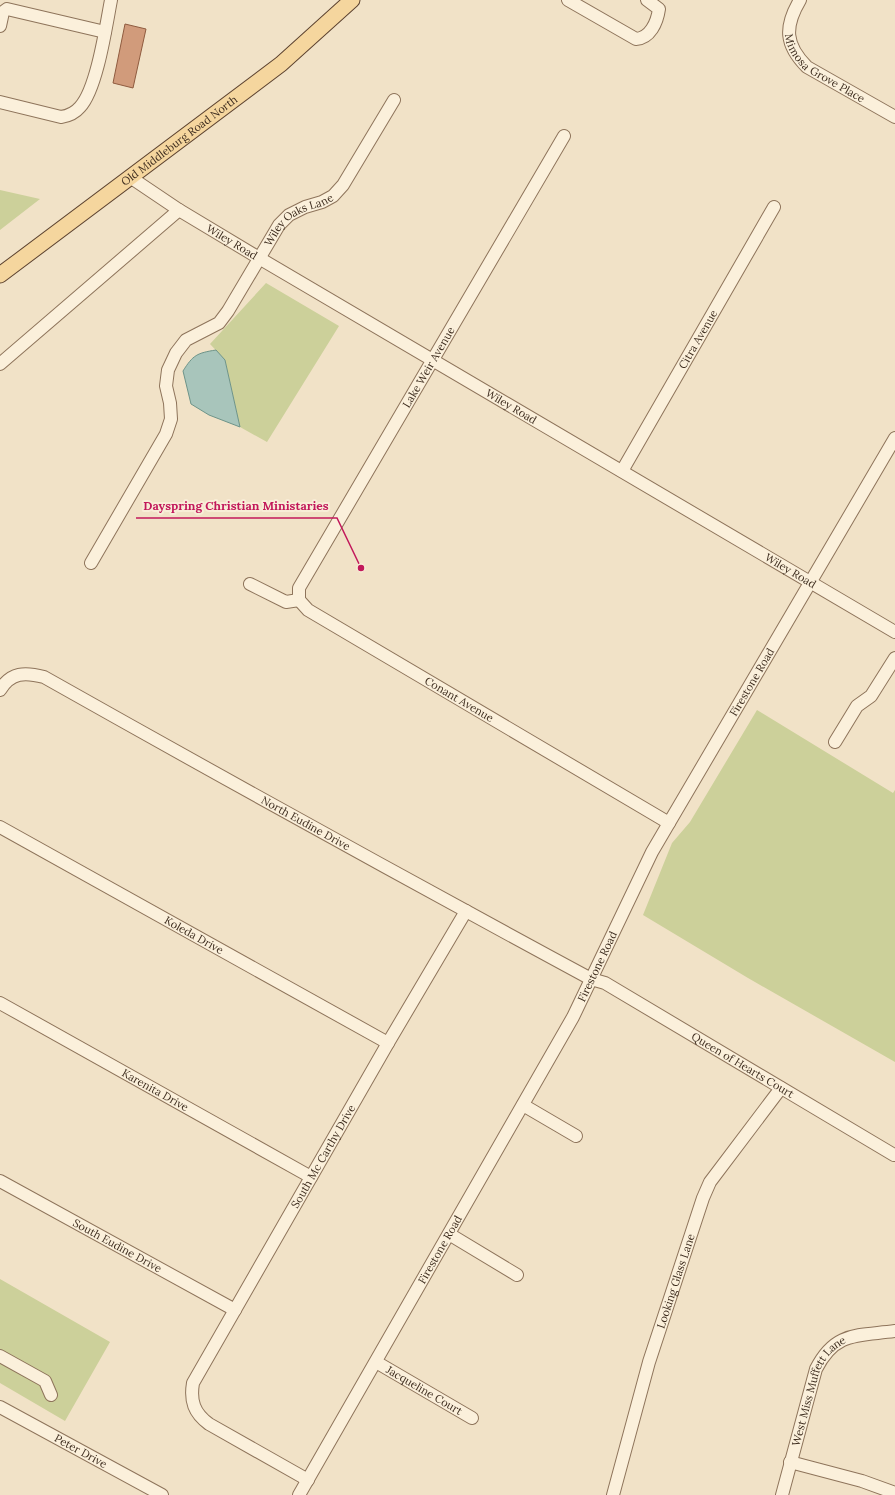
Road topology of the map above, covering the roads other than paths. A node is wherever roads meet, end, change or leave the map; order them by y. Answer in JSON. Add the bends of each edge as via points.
{"nodes":[{"id":1,"x":111,"y":0,"type":"edge"},
{"id":2,"x":352,"y":0,"type":"edge"},
{"id":3,"x":568,"y":0,"type":"edge"},
{"id":4,"x":647,"y":0,"type":"edge"},
{"id":5,"x":800,"y":0,"type":"edge"},
{"id":6,"x":0,"y":26,"type":"edge"},
{"id":7,"x":105,"y":32,"type":"junction"},
{"id":8,"x":394,"y":100,"type":"dead end"},
{"id":9,"x":0,"y":102,"type":"edge"},
{"id":10,"x":895,"y":117,"type":"edge"},
{"id":11,"x":564,"y":136,"type":"dead end"},
{"id":12,"x":130,"y":178,"type":"junction"},
{"id":13,"x":774,"y":207,"type":"dead end"},
{"id":14,"x":179,"y":210,"type":"junction"},
{"id":15,"x":259,"y":258,"type":"junction"},
{"id":16,"x":0,"y":275,"type":"edge"},
{"id":17,"x":432,"y":359,"type":"junction"},
{"id":18,"x":0,"y":364,"type":"edge"},
{"id":19,"x":895,"y":438,"type":"edge"},
{"id":20,"x":622,"y":471,"type":"junction"},
{"id":21,"x":91,"y":563,"type":"dead end"},
{"id":22,"x":810,"y":581,"type":"junction"},
{"id":23,"x":250,"y":584,"type":"dead end"},
{"id":24,"x":299,"y":600,"type":"junction"},
{"id":25,"x":895,"y":632,"type":"edge"},
{"id":26,"x":895,"y":658,"type":"edge"},
{"id":27,"x":0,"y":690,"type":"edge"},
{"id":28,"x":835,"y":742,"type":"dead end"},
{"id":29,"x":669,"y":823,"type":"junction"},
{"id":30,"x":0,"y":827,"type":"edge"},
{"id":31,"x":466,"y":911,"type":"junction"},
{"id":32,"x":591,"y":979,"type":"junction"},
{"id":33,"x":0,"y":1003,"type":"edge"},
{"id":34,"x":388,"y":1043,"type":"junction"},
{"id":35,"x":781,"y":1088,"type":"junction"},
{"id":36,"x":523,"y":1105,"type":"junction"},
{"id":37,"x":576,"y":1136,"type":"dead end"},
{"id":38,"x":894,"y":1155,"type":"dead end"},
{"id":39,"x":311,"y":1177,"type":"junction"},
{"id":40,"x":0,"y":1181,"type":"edge"},
{"id":41,"x":449,"y":1234,"type":"junction"},
{"id":42,"x":517,"y":1275,"type":"dead end"},
{"id":43,"x":235,"y":1310,"type":"junction"},
{"id":44,"x":895,"y":1331,"type":"edge"},
{"id":45,"x":0,"y":1356,"type":"edge"},
{"id":46,"x":376,"y":1362,"type":"junction"},
{"id":47,"x":51,"y":1395,"type":"dead end"},
{"id":48,"x":0,"y":1407,"type":"edge"},
{"id":49,"x":472,"y":1418,"type":"dead end"},
{"id":50,"x":790,"y":1462,"type":"junction"},
{"id":51,"x":308,"y":1480,"type":"junction"},
{"id":52,"x":895,"y":1493,"type":"edge"},
{"id":53,"x":303,"y":1494,"type":"edge"},
{"id":54,"x":162,"y":1495,"type":"edge"},
{"id":55,"x":613,"y":1495,"type":"edge"},
{"id":56,"x":782,"y":1495,"type":"edge"}],
"edges":[{"from":1,"to":7,"type":"street"},
{"from":2,"to":12,"type":"main road","name":"Old Middleburg Road North","via":[[281,64]]},
{"from":3,"to":4,"type":"street","via":[[636,39],[643,39],[648,35],[658,18],[658,9]]},
{"from":5,"to":10,"type":"street","name":"Mimosa Grove Place","via":[[790,24],[789,36],[798,58],[807,67]]},
{"from":6,"to":7,"type":"street","via":[[3,12],[7,9]]},
{"from":7,"to":9,"type":"street","via":[[93,82],[86,100],[79,109],[61,117]]},
{"from":8,"to":15,"type":"street","name":"Wiley Oaks Lane","via":[[343,185],[333,196],[289,215],[279,225]]},
{"from":11,"to":17,"type":"street","name":"Lake Weir Avenue"},
{"from":12,"to":14,"type":"street","name":"Wiley Road"},
{"from":12,"to":16,"type":"main road","name":"Old Middleburg Road North"},
{"from":13,"to":20,"type":"street","name":"Citra Avenue"},
{"from":14,"to":15,"type":"street","name":"Wiley Road"},
{"from":14,"to":18,"type":"street"},
{"from":15,"to":17,"type":"street","name":"Wiley Road"},
{"from":15,"to":21,"type":"street","name":"Wiley Oaks Lane","via":[[219,323],[186,340],[176,353],[168,370],[166,386],[171,419],[166,434]]},
{"from":17,"to":20,"type":"street","name":"Wiley Road"},
{"from":17,"to":24,"type":"street","name":"Lake Weir Avenue","via":[[299,588]]},
{"from":19,"to":22,"type":"street","name":"Firestone Road"},
{"from":20,"to":22,"type":"street","name":"Wiley Road"},
{"from":22,"to":25,"type":"street","name":"Wiley Road"},
{"from":22,"to":29,"type":"street","name":"Firestone Road"},
{"from":23,"to":24,"type":"street","via":[[286,602]]},
{"from":24,"to":29,"type":"street","name":"Conant Avenue","via":[[308,610]]},
{"from":26,"to":28,"type":"street","via":[[871,696],[857,706]]},
{"from":27,"to":31,"type":"street","name":"North Eudine Drive","via":[[10,678],[20,674],[31,673],[44,677]]},
{"from":29,"to":32,"type":"street","name":"Firestone Road","via":[[652,852]]},
{"from":30,"to":34,"type":"street","name":"Koleda Drive"},
{"from":31,"to":32,"type":"street","name":"North Eudine Drive"},
{"from":31,"to":34,"type":"street","name":"South Mc Carthy Drive"},
{"from":32,"to":35,"type":"street","name":"Queen of Hearts Court","via":[[605,983]]},
{"from":32,"to":36,"type":"street","name":"Firestone Road","via":[[573,1017]]},
{"from":33,"to":39,"type":"street","name":"Karenita Drive"},
{"from":34,"to":39,"type":"street","name":"South Mc Carthy Drive"},
{"from":35,"to":38,"type":"street","name":"Queen of Hearts Court"},
{"from":35,"to":55,"type":"street","name":"Looking Glass Lane","via":[[714,1177],[703,1198],[649,1362]]},
{"from":36,"to":37,"type":"street"},
{"from":36,"to":41,"type":"street","name":"Firestone Road"},
{"from":39,"to":43,"type":"street","name":"South Mc Carthy Drive"},
{"from":40,"to":43,"type":"street","name":"South Eudine Drive"},
{"from":41,"to":42,"type":"street"},
{"from":41,"to":46,"type":"street","name":"Firestone Road"},
{"from":43,"to":51,"type":"street","name":"South Mc Carthy Drive","via":[[193,1383],[191,1394],[194,1406],[199,1417],[209,1424]]},
{"from":44,"to":50,"type":"street","name":"West Miss Muffett Lane","via":[[852,1336],[831,1346],[822,1357],[816,1369]]},
{"from":45,"to":47,"type":"street","via":[[44,1381]]},
{"from":46,"to":49,"type":"street","name":"Jacqueline Court"},
{"from":46,"to":51,"type":"street","name":"Firestone Road"},
{"from":48,"to":54,"type":"street","name":"Peter Drive"},
{"from":50,"to":52,"type":"street","via":[[862,1481]]},
{"from":50,"to":56,"type":"street","name":"West Miss Muffett Lane"},
{"from":51,"to":53,"type":"street","name":"Firestone Road"}]}
